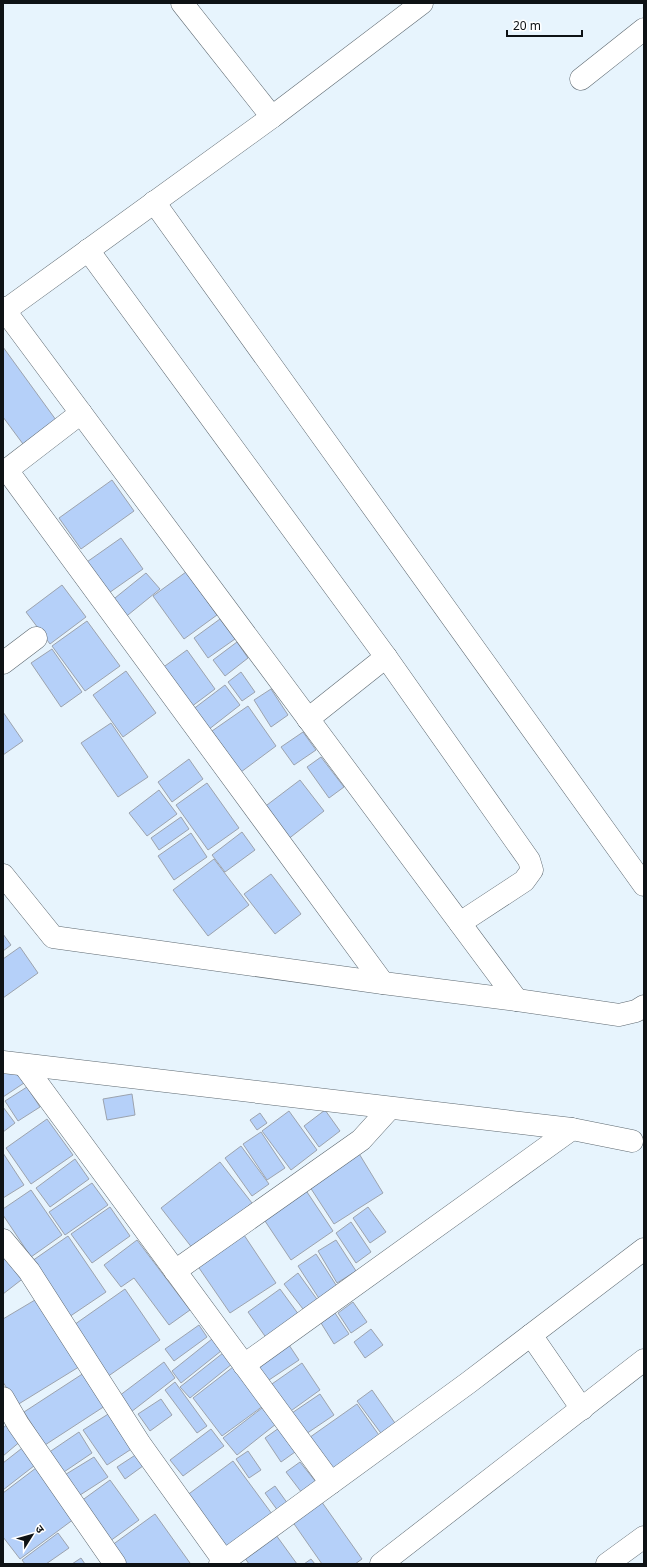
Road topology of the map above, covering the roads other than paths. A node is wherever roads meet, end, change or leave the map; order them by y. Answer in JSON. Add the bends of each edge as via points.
{"nodes":[{"id":1,"x":182,"y":3,"type":"edge"},
{"id":2,"x":422,"y":3,"type":"edge"},
{"id":3,"x":644,"y":29,"type":"edge"},
{"id":4,"x":581,"y":79,"type":"dead end"},
{"id":5,"x":272,"y":117,"type":"junction"},
{"id":6,"x":154,"y":202,"type":"junction"},
{"id":7,"x":88,"y":250,"type":"junction"},
{"id":8,"x":4,"y":310,"type":"edge"},
{"id":9,"x":81,"y":412,"type":"junction"},
{"id":10,"x":5,"y":471,"type":"edge"},
{"id":11,"x":36,"y":638,"type":"dead end"},
{"id":12,"x":386,"y":657,"type":"junction"},
{"id":13,"x":3,"y":663,"type":"edge"},
{"id":14,"x":308,"y":719,"type":"junction"},
{"id":15,"x":3,"y":875,"type":"edge"},
{"id":16,"x":644,"y":885,"type":"edge"},
{"id":17,"x":460,"y":923,"type":"junction"},
{"id":18,"x":383,"y":983,"type":"junction"},
{"id":19,"x":516,"y":1000,"type":"junction"},
{"id":20,"x":644,"y":1006,"type":"edge"},
{"id":21,"x":13,"y":1064,"type":"edge"},
{"id":22,"x":390,"y":1108,"type":"junction"},
{"id":23,"x":572,"y":1129,"type":"junction"},
{"id":24,"x":632,"y":1141,"type":"dead end"},
{"id":25,"x":3,"y":1240,"type":"edge"},
{"id":26,"x":644,"y":1249,"type":"edge"},
{"id":27,"x":175,"y":1271,"type":"junction"},
{"id":28,"x":531,"y":1335,"type":"junction"},
{"id":29,"x":644,"y":1360,"type":"edge"},
{"id":30,"x":244,"y":1365,"type":"junction"},
{"id":31,"x":3,"y":1398,"type":"edge"},
{"id":32,"x":582,"y":1409,"type":"junction"},
{"id":33,"x":330,"y":1483,"type":"junction"},
{"id":34,"x":644,"y":1536,"type":"edge"},
{"id":35,"x":223,"y":1563,"type":"edge"},
{"id":36,"x":115,"y":1564,"type":"edge"},
{"id":37,"x":381,"y":1564,"type":"edge"},
{"id":38,"x":607,"y":1564,"type":"edge"}],
"edges":[{"from":1,"to":5,"type":"street"},
{"from":2,"to":5,"type":"street"},
{"from":3,"to":4,"type":"street"},
{"from":5,"to":6,"type":"street"},
{"from":6,"to":7,"type":"street"},
{"from":6,"to":16,"type":"street"},
{"from":7,"to":8,"type":"street"},
{"from":7,"to":12,"type":"street"},
{"from":8,"to":9,"type":"street"},
{"from":9,"to":10,"type":"street"},
{"from":9,"to":14,"type":"street"},
{"from":10,"to":18,"type":"street"},
{"from":11,"to":13,"type":"street"},
{"from":12,"to":14,"type":"street"},
{"from":12,"to":17,"type":"street","via":[[529,860],[532,870],[524,881]]},
{"from":14,"to":17,"type":"street"},
{"from":15,"to":18,"type":"street","via":[[53,937]]},
{"from":17,"to":19,"type":"street"},
{"from":18,"to":19,"type":"street"},
{"from":19,"to":20,"type":"street","via":[[619,1014],[636,1011]]},
{"from":21,"to":22,"type":"street"},
{"from":21,"to":27,"type":"street"},
{"from":22,"to":23,"type":"street"},
{"from":22,"to":27,"type":"street","via":[[361,1140]]},
{"from":23,"to":24,"type":"street"},
{"from":23,"to":30,"type":"street"},
{"from":25,"to":35,"type":"street","via":[[29,1270],[140,1444]]},
{"from":26,"to":28,"type":"street"},
{"from":27,"to":30,"type":"street"},
{"from":28,"to":32,"type":"street"},
{"from":28,"to":33,"type":"street"},
{"from":29,"to":32,"type":"street"},
{"from":30,"to":33,"type":"street"},
{"from":31,"to":36,"type":"street","via":[[18,1424]]},
{"from":32,"to":37,"type":"street"},
{"from":33,"to":35,"type":"street"},
{"from":34,"to":38,"type":"street"}]}
